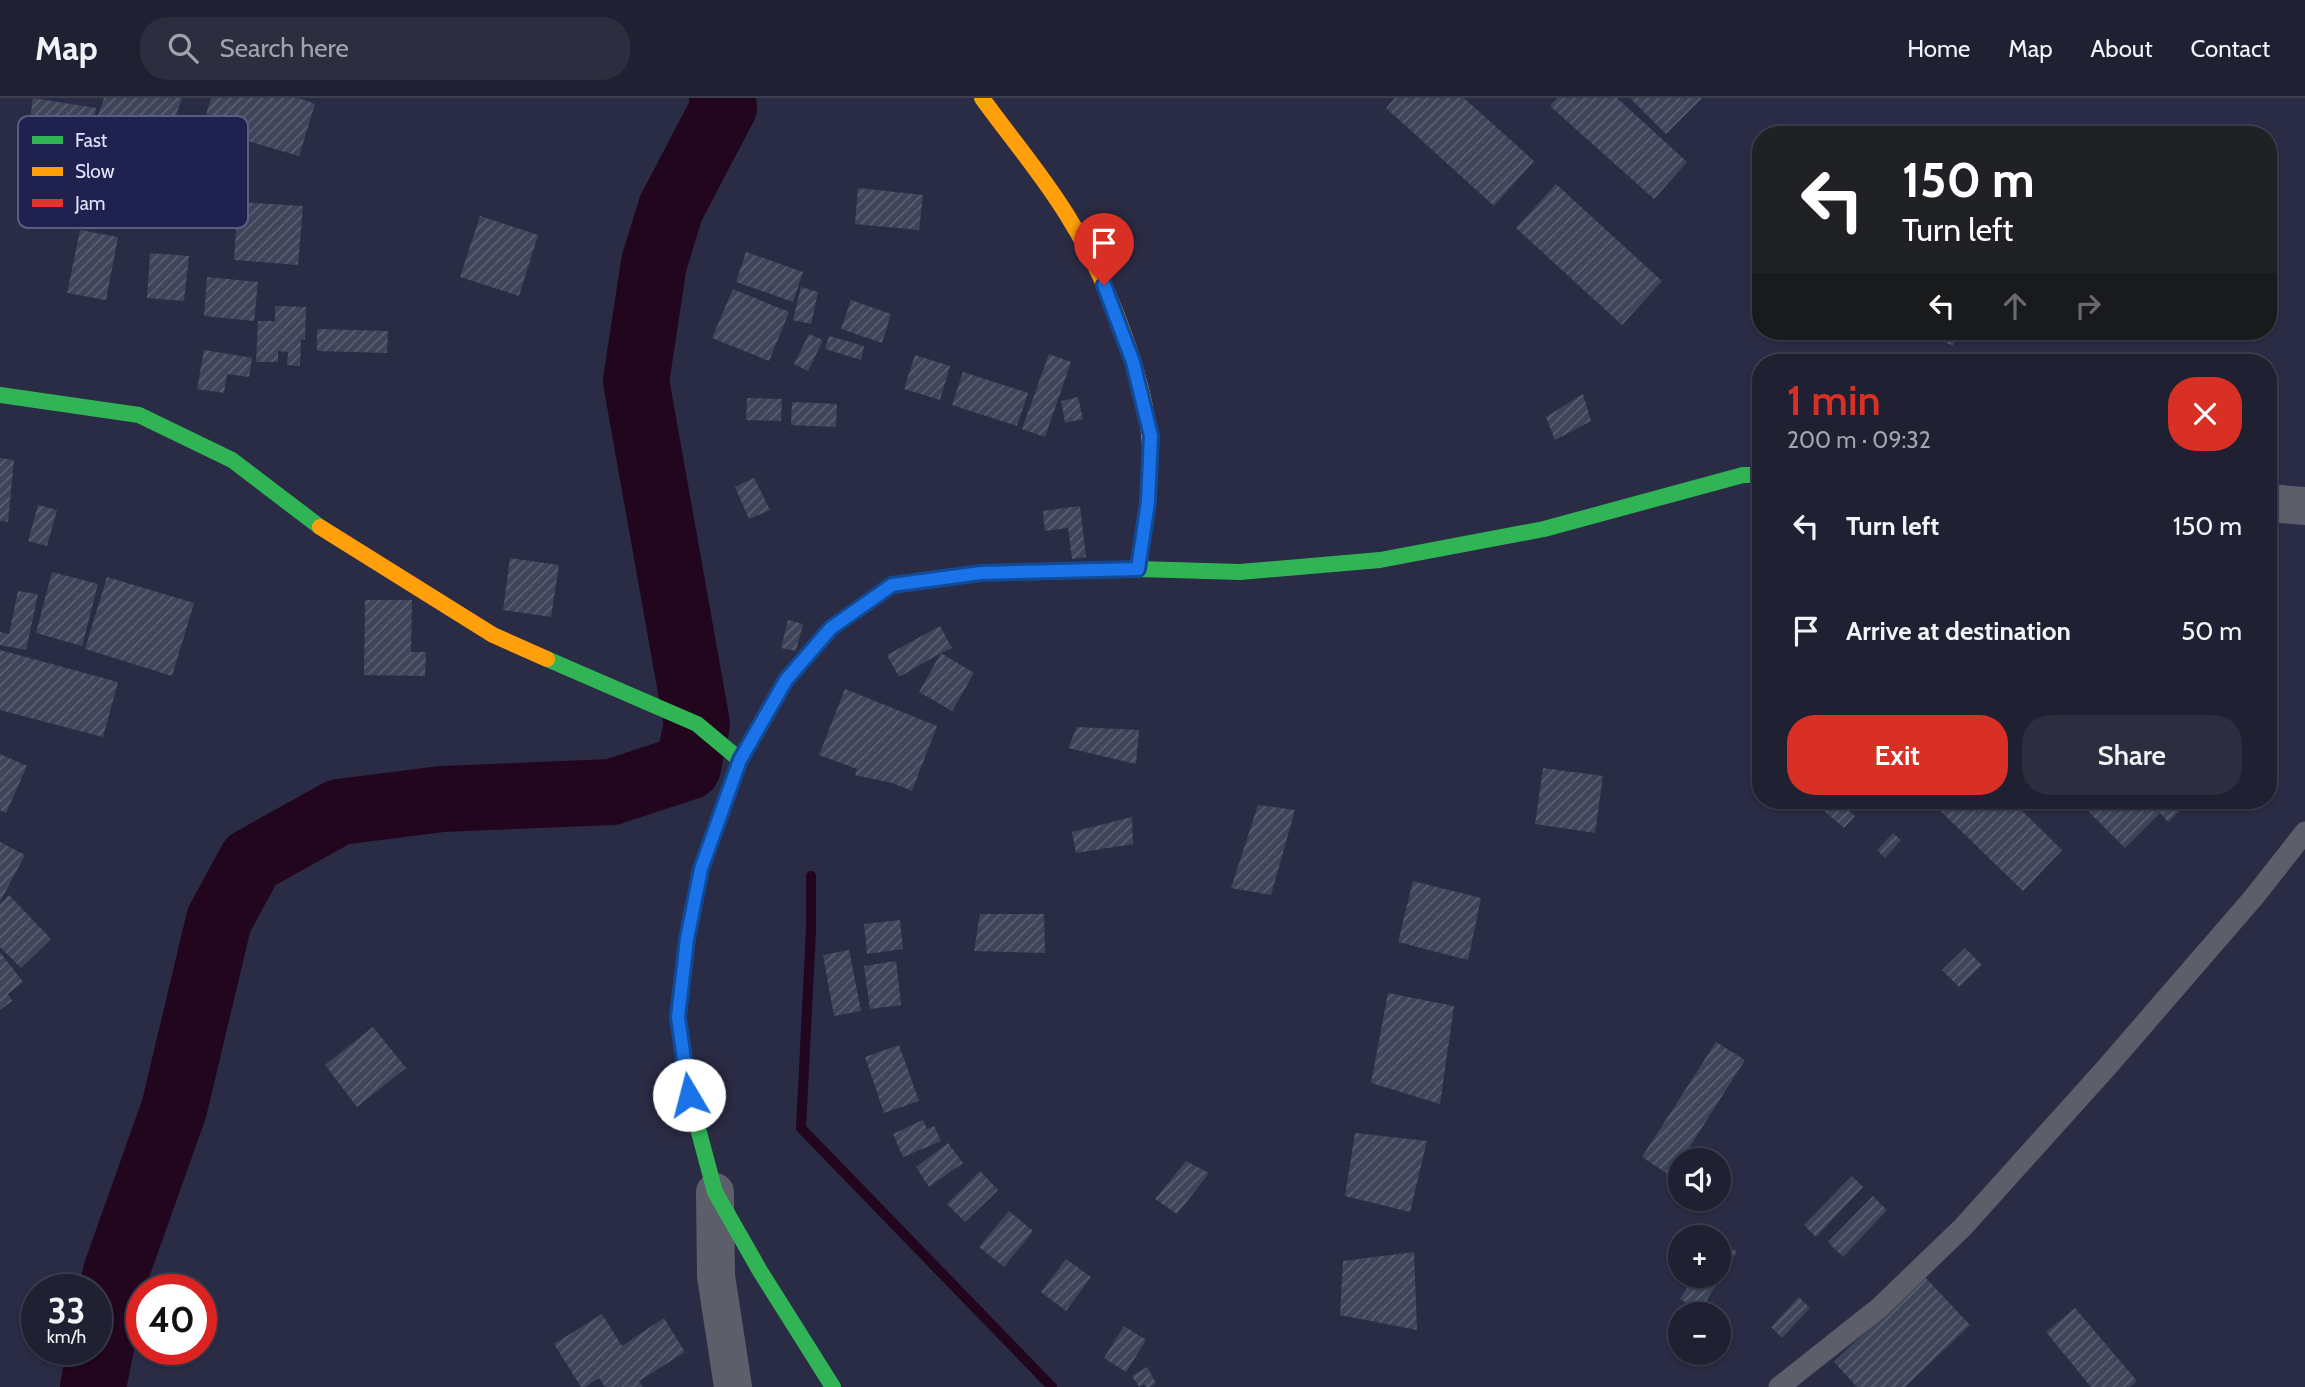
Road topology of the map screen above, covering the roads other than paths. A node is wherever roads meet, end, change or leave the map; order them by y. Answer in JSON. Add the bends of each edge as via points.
{"nodes":[{"id":1,"x":982,"y":98,"type":"edge"},
{"id":2,"x":0,"y":395,"type":"edge"},
{"id":3,"x":1752,"y":475,"type":"edge"},
{"id":4,"x":2277,"y":504,"type":"edge"},
{"id":5,"x":2305,"y":506,"type":"edge"},
{"id":6,"x":1138,"y":569,"type":"junction"},
{"id":7,"x":740,"y":760,"type":"junction"},
{"id":8,"x":2305,"y":832,"type":"edge"},
{"id":9,"x":715,"y":1192,"type":"junction"},
{"id":10,"x":733,"y":1387,"type":"edge"},
{"id":11,"x":833,"y":1387,"type":"edge"},
{"id":12,"x":1779,"y":1387,"type":"edge"}],
"edges":[{"from":1,"to":6,"type":"street","via":[[1067,215],[1104,285],[1133,362],[1151,436]]},
{"from":2,"to":7,"type":"street","via":[[139,415],[232,460],[330,534],[492,635],[697,724]]},
{"from":3,"to":6,"type":"street","via":[[1544,529],[1380,559],[1240,572]]},
{"from":4,"to":5,"type":"street"},
{"from":6,"to":7,"type":"street","via":[[981,573],[892,585],[831,628],[786,680]]},
{"from":7,"to":9,"type":"street","via":[[701,869],[678,1017],[689,1095]]},
{"from":8,"to":12,"type":"lane","via":[[2237,917],[1964,1227],[1880,1307]]},
{"from":9,"to":10,"type":"street","via":[[716,1276]]},
{"from":9,"to":11,"type":"street"}]}
